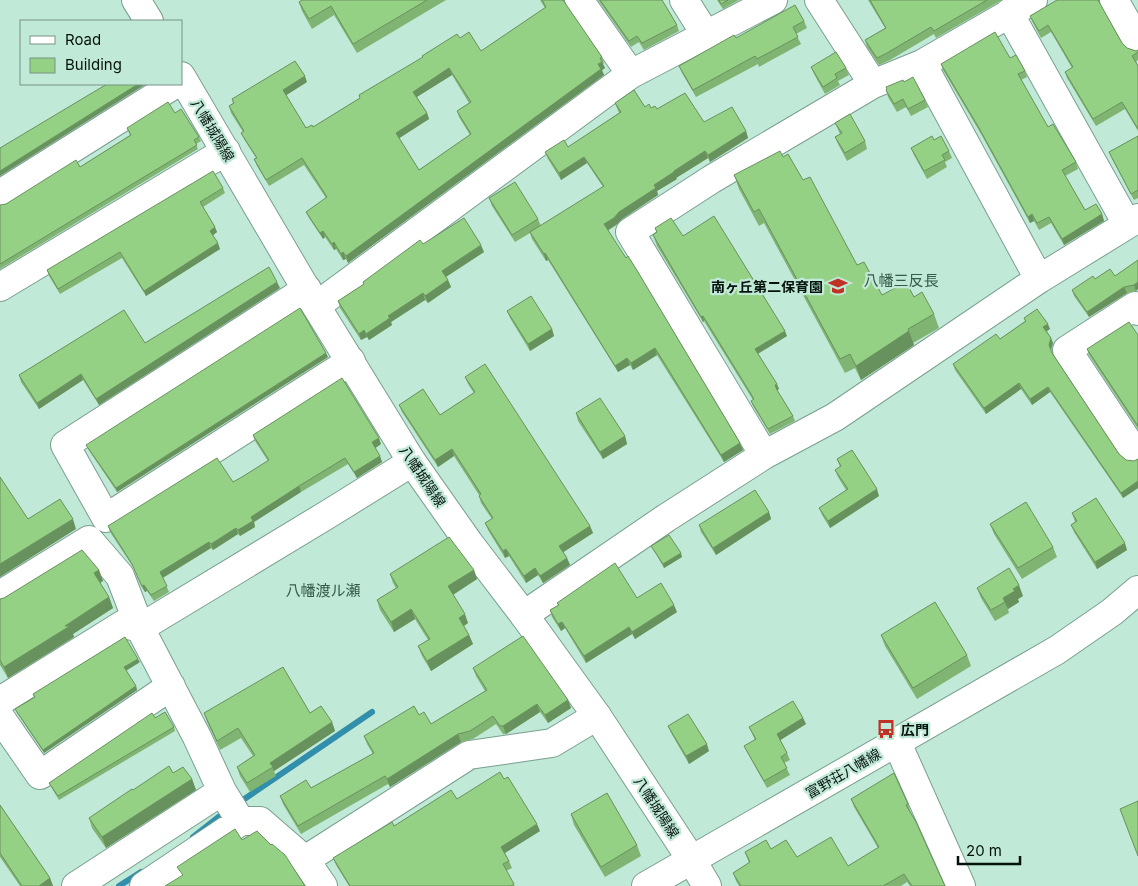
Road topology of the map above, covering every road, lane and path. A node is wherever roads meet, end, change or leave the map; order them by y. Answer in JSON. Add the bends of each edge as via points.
{"nodes":[{"id":1,"x":136,"y":0,"type":"edge"},
{"id":2,"x":579,"y":0,"type":"edge"},
{"id":3,"x":684,"y":0,"type":"edge"},
{"id":4,"x":773,"y":0,"type":"edge"},
{"id":5,"x":819,"y":0,"type":"edge"},
{"id":6,"x":1033,"y":0,"type":"edge"},
{"id":7,"x":1114,"y":0,"type":"edge"},
{"id":8,"x":1009,"y":13,"type":"junction"},
{"id":9,"x":148,"y":20,"type":"edge"},
{"id":10,"x":706,"y":35,"type":"junction"},
{"id":11,"x":1138,"y":42,"type":"edge"},
{"id":12,"x":922,"y":64,"type":"junction"},
{"id":13,"x":631,"y":74,"type":"junction"},
{"id":14,"x":182,"y":83,"type":"edge"},
{"id":15,"x":874,"y":84,"type":"junction"},
{"id":16,"x":172,"y":85,"type":"edge"},
{"id":17,"x":226,"y":151,"type":"junction"},
{"id":18,"x":0,"y":194,"type":"edge"},
{"id":19,"x":1132,"y":221,"type":"edge"},
{"id":20,"x":1039,"y":279,"type":"junction"},
{"id":21,"x":0,"y":287,"type":"edge"},
{"id":22,"x":311,"y":298,"type":"junction"},
{"id":23,"x":1138,"y":311,"type":"edge"},
{"id":24,"x":351,"y":361,"type":"junction"},
{"id":25,"x":1138,"y":448,"type":"edge"},
{"id":26,"x":764,"y":454,"type":"junction"},
{"id":27,"x":412,"y":462,"type":"junction"},
{"id":28,"x":1138,"y":590,"type":"edge"},
{"id":29,"x":0,"y":595,"type":"edge"},
{"id":30,"x":524,"y":615,"type":"junction"},
{"id":31,"x":140,"y":628,"type":"junction"},
{"id":32,"x":171,"y":686,"type":"junction"},
{"id":33,"x":0,"y":701,"type":"edge"},
{"id":34,"x":597,"y":716,"type":"junction"},
{"id":35,"x":0,"y":717,"type":"edge"},
{"id":36,"x":897,"y":743,"type":"junction"},
{"id":37,"x":233,"y":808,"type":"junction"},
{"id":38,"x":691,"y":859,"type":"junction"},
{"id":39,"x":306,"y":860,"type":"junction"},
{"id":40,"x":76,"y":886,"type":"edge"},
{"id":41,"x":144,"y":886,"type":"edge"},
{"id":42,"x":323,"y":886,"type":"edge"},
{"id":43,"x":646,"y":886,"type":"edge"},
{"id":44,"x":707,"y":886,"type":"edge"},
{"id":45,"x":961,"y":886,"type":"edge"}],
"edges":[{"from":1,"to":9,"type":"street"},
{"from":2,"to":13,"type":"street"},
{"from":3,"to":10,"type":"street"},
{"from":4,"to":10,"type":"street"},
{"from":5,"to":15,"type":"street"},
{"from":6,"to":8,"type":"street"},
{"from":7,"to":11,"type":"street"},
{"from":8,"to":12,"type":"street"},
{"from":8,"to":19,"type":"street"},
{"from":10,"to":13,"type":"street"},
{"from":12,"to":15,"type":"street"},
{"from":12,"to":20,"type":"street"},
{"from":13,"to":22,"type":"street"},
{"from":14,"to":17,"type":"street","name":"八幡城陽線"},
{"from":15,"to":26,"type":"street","via":[[712,179],[630,232]]},
{"from":16,"to":18,"type":"street"},
{"from":17,"to":21,"type":"street"},
{"from":17,"to":22,"type":"street","name":"八幡城陽線"},
{"from":19,"to":20,"type":"street"},
{"from":20,"to":26,"type":"street","via":[[835,416]]},
{"from":22,"to":24,"type":"street","name":"八幡城陽線"},
{"from":22,"to":24,"type":"street","via":[[65,445],[106,518]]},
{"from":23,"to":25,"type":"street","via":[[1135,306],[1067,350],[1134,450]]},
{"from":24,"to":27,"type":"street","name":"八幡城陽線"},
{"from":26,"to":30,"type":"street"},
{"from":27,"to":30,"type":"street","name":"八幡城陽線"},
{"from":27,"to":31,"type":"street"},
{"from":28,"to":36,"type":"street","name":"富野荘八幡線","via":[[1056,650]]},
{"from":29,"to":31,"type":"street","via":[[89,540],[120,576]]},
{"from":30,"to":34,"type":"street","name":"八幡城陽線"},
{"from":31,"to":32,"type":"street"},
{"from":31,"to":33,"type":"street","via":[[124,624]]},
{"from":32,"to":35,"type":"street","via":[[40,775]]},
{"from":32,"to":37,"type":"street"},
{"from":34,"to":38,"type":"street","name":"八幡城陽線"},
{"from":34,"to":39,"type":"street","via":[[552,743],[469,755]]},
{"from":36,"to":38,"type":"street","name":"富野荘八幡線"},
{"from":36,"to":45,"type":"street"},
{"from":37,"to":39,"type":"street","via":[[260,821]]},
{"from":37,"to":40,"type":"street"},
{"from":37,"to":41,"type":"street"},
{"from":38,"to":43,"type":"street","name":"富野荘八幡線"},
{"from":38,"to":44,"type":"street","name":"八幡城陽線"},
{"from":39,"to":42,"type":"street"}]}
